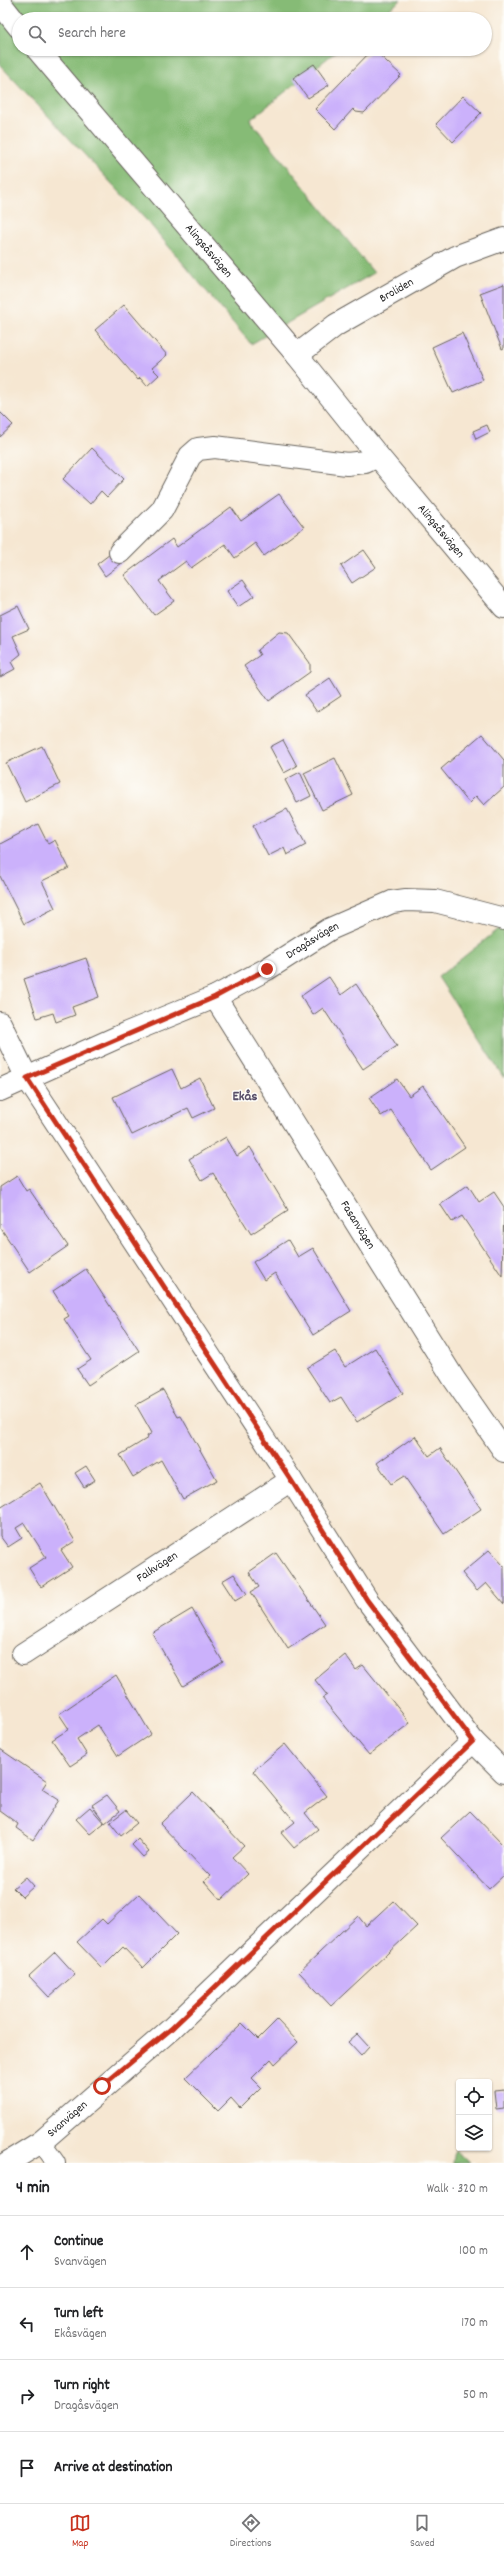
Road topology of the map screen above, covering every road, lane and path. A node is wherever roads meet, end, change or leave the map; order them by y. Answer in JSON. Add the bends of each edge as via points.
{"nodes":[{"id":1,"x":0,"y":3,"type":"edge"},
{"id":2,"x":12,"y":18,"type":"edge"},
{"id":3,"x":43,"y":56,"type":"edge"},
{"id":4,"x":504,"y":239,"type":"edge"},
{"id":5,"x":297,"y":355,"type":"junction"},
{"id":6,"x":378,"y":456,"type":"junction"},
{"id":7,"x":120,"y":552,"type":"dead end"},
{"id":8,"x":504,"y":607,"type":"edge"},
{"id":9,"x":504,"y":919,"type":"edge"},
{"id":10,"x":215,"y":997,"type":"junction"},
{"id":11,"x":0,"y":1023,"type":"edge"},
{"id":12,"x":27,"y":1078,"type":"junction"},
{"id":13,"x":0,"y":1090,"type":"edge"},
{"id":14,"x":504,"y":1451,"type":"edge"},
{"id":15,"x":291,"y":1480,"type":"junction"},
{"id":16,"x":23,"y":1654,"type":"dead end"},
{"id":17,"x":473,"y":1741,"type":"junction"},
{"id":18,"x":504,"y":1772,"type":"edge"},
{"id":19,"x":40,"y":2142,"type":"junction"},
{"id":20,"x":7,"y":2163,"type":"edge"},
{"id":21,"x":56,"y":2163,"type":"edge"}],
"edges":[{"from":1,"to":2,"type":"street"},
{"from":3,"to":5,"type":"street","name":"Alingsåsvägen"},
{"from":4,"to":5,"type":"street","name":"Broliden","via":[[455,257],[336,325]]},
{"from":5,"to":6,"type":"street","name":"Alingsåsvägen"},
{"from":6,"to":7,"type":"street","via":[[365,462],[347,464],[215,447],[198,449],[190,456],[162,510]]},
{"from":6,"to":8,"type":"street","name":"Alingsåsvägen"},
{"from":9,"to":10,"type":"street","name":"Dragåsvägen","via":[[435,901],[392,902],[330,929],[267,969]]},
{"from":10,"to":12,"type":"street","name":"Dragåsvägen"},
{"from":10,"to":14,"type":"street","name":"Fasanvägen","via":[[454,1379]]},
{"from":11,"to":12,"type":"street"},
{"from":12,"to":13,"type":"street","name":"Dragåsvägen"},
{"from":12,"to":15,"type":"street"},
{"from":15,"to":16,"type":"street","name":"Falkvägen"},
{"from":15,"to":17,"type":"street","via":[[367,1600]]},
{"from":17,"to":18,"type":"street"},
{"from":17,"to":19,"type":"street","name":"Svanvägen","via":[[171,2029]]},
{"from":19,"to":20,"type":"street","name":"Svanvägen"},
{"from":19,"to":21,"type":"lane"}]}
